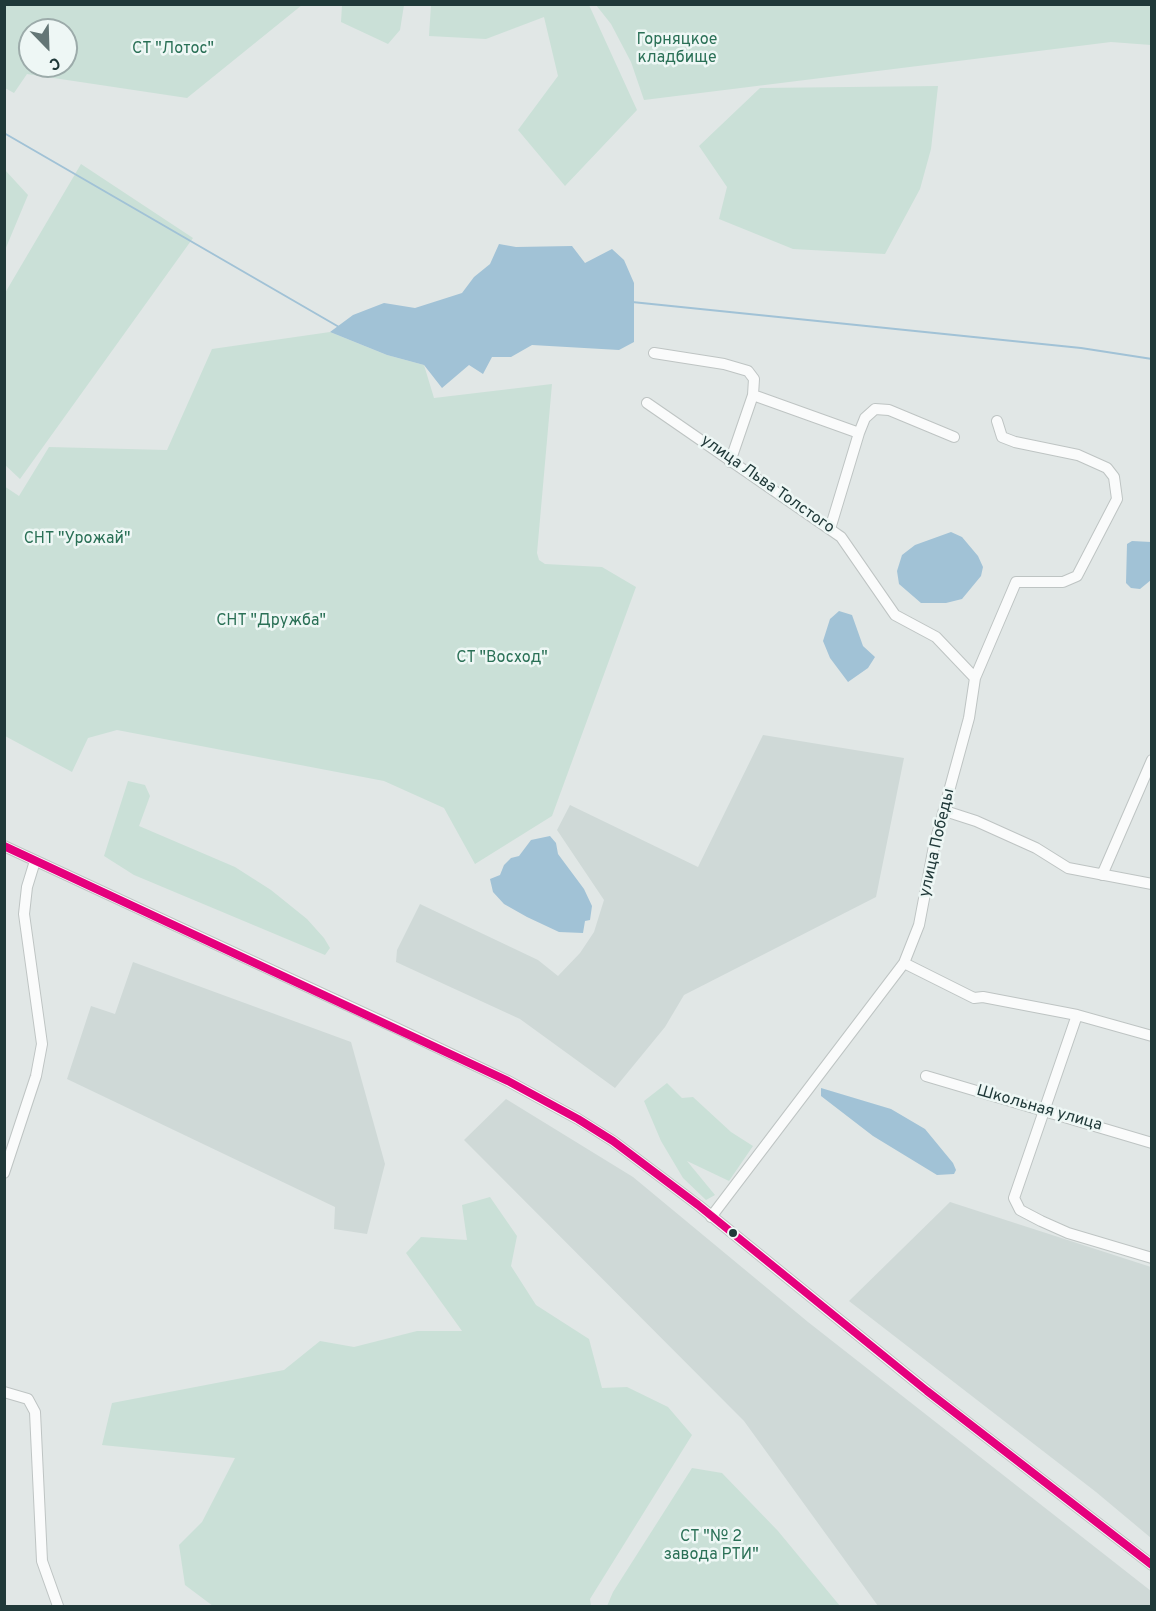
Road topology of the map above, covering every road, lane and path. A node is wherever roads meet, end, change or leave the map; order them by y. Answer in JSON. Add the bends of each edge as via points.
{"nodes":[{"id":1,"x":654,"y":353,"type":"dead end"},
{"id":2,"x":753,"y":395,"type":"junction"},
{"id":3,"x":647,"y":403,"type":"dead end"},
{"id":4,"x":997,"y":422,"type":"dead end"},
{"id":5,"x":859,"y":433,"type":"junction"},
{"id":6,"x":954,"y":437,"type":"dead end"},
{"id":7,"x":730,"y":462,"type":"junction"},
{"id":8,"x":830,"y":529,"type":"junction"},
{"id":9,"x":975,"y":678,"type":"junction"},
{"id":10,"x":1152,"y":760,"type":"edge"},
{"id":11,"x":945,"y":811,"type":"junction"},
{"id":12,"x":4,"y":846,"type":"edge"},
{"id":13,"x":35,"y":861,"type":"junction"},
{"id":14,"x":1102,"y":875,"type":"junction"},
{"id":15,"x":1152,"y":884,"type":"edge"},
{"id":16,"x":904,"y":963,"type":"junction"},
{"id":17,"x":1077,"y":1015,"type":"junction"},
{"id":18,"x":1152,"y":1036,"type":"edge"},
{"id":19,"x":926,"y":1076,"type":"dead end"},
{"id":20,"x":1045,"y":1111,"type":"junction"},
{"id":21,"x":1152,"y":1143,"type":"edge"},
{"id":22,"x":4,"y":1173,"type":"edge"},
{"id":23,"x":711,"y":1217,"type":"junction"},
{"id":24,"x":1152,"y":1258,"type":"edge"},
{"id":25,"x":4,"y":1392,"type":"edge"},
{"id":26,"x":1152,"y":1565,"type":"edge"},
{"id":27,"x":58,"y":1606,"type":"edge"}],
"edges":[{"from":1,"to":2,"type":"street","via":[[748,371],[754,379]]},
{"from":2,"to":5,"type":"street"},
{"from":2,"to":7,"type":"street"},
{"from":3,"to":7,"type":"street","name":"улица Льва Толстого"},
{"from":4,"to":9,"type":"street","name":"улица Победы","via":[[1002,437],[1078,455],[1107,468],[1114,477],[1117,499],[1077,576],[1064,582],[1016,582]]},
{"from":5,"to":6,"type":"street","via":[[865,418],[875,408]]},
{"from":5,"to":8,"type":"street"},
{"from":7,"to":8,"type":"street","name":"улица Льва Толстого"},
{"from":8,"to":9,"type":"street","name":"улица Льва Толстого","via":[[841,537],[895,615],[936,637]]},
{"from":9,"to":11,"type":"street","name":"улица Победы"},
{"from":10,"to":14,"type":"street"},
{"from":11,"to":14,"type":"street","via":[[1036,848],[1068,868]]},
{"from":11,"to":16,"type":"street","name":"улица Победы","via":[[919,925]]},
{"from":12,"to":13,"type":"street"},
{"from":13,"to":22,"type":"street","via":[[24,914],[42,1044],[36,1076]]},
{"from":13,"to":23,"type":"street","via":[[508,1081],[613,1141]]},
{"from":14,"to":15,"type":"street"},
{"from":16,"to":17,"type":"street","via":[[974,998]]},
{"from":16,"to":23,"type":"street","name":"улица Победы"},
{"from":17,"to":18,"type":"street"},
{"from":17,"to":20,"type":"street"},
{"from":19,"to":20,"type":"street","name":"Школьная улица"},
{"from":20,"to":21,"type":"street","name":"Школьная улица"},
{"from":20,"to":24,"type":"street","via":[[1015,1192],[1017,1206],[1029,1216],[1068,1233]]},
{"from":23,"to":26,"type":"street","via":[[917,1384]]},
{"from":25,"to":27,"type":"street","via":[[28,1399],[35,1412],[42,1561]]}]}
